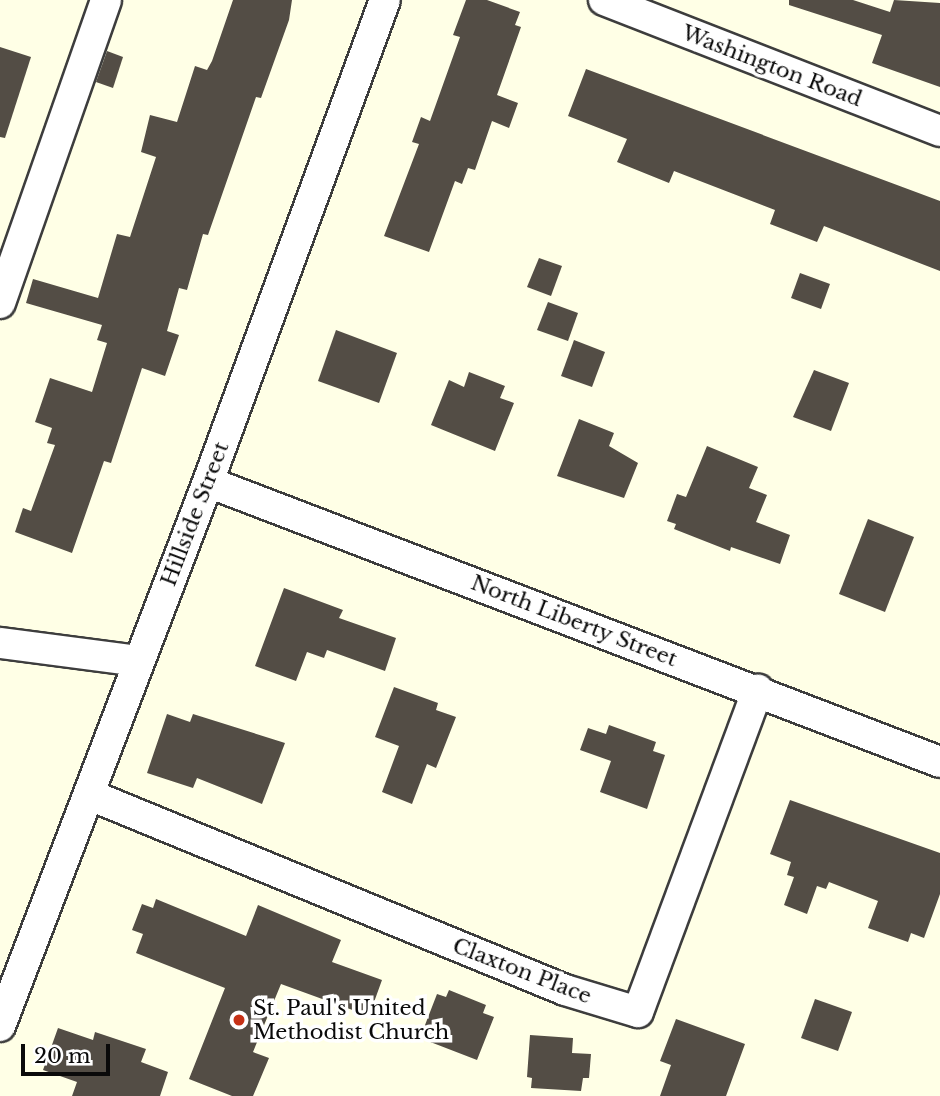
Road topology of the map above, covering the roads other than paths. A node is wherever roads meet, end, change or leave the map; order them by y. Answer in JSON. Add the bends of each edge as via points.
{"nodes":[{"id":1,"x":106,"y":0,"type":"edge"},
{"id":2,"x":385,"y":0,"type":"edge"},
{"id":3,"x":604,"y":0,"type":"edge"},
{"id":4,"x":940,"y":131,"type":"edge"},
{"id":5,"x":0,"y":303,"type":"edge"},
{"id":6,"x":208,"y":482,"type":"junction"},
{"id":7,"x":0,"y":643,"type":"edge"},
{"id":8,"x":138,"y":662,"type":"junction"},
{"id":9,"x":758,"y":690,"type":"junction"},
{"id":10,"x":940,"y":762,"type":"edge"},
{"id":11,"x":90,"y":795,"type":"junction"},
{"id":12,"x":1,"y":1020,"type":"edge"}],
"edges":[{"from":1,"to":5,"type":"street"},
{"from":2,"to":6,"type":"street","name":"Hillside Street"},
{"from":3,"to":4,"type":"street","name":"Washington Road"},
{"from":6,"to":8,"type":"street","name":"Hillside Street"},
{"from":6,"to":9,"type":"street","name":"North Liberty Street"},
{"from":7,"to":8,"type":"street"},
{"from":8,"to":11,"type":"street","name":"Hillside Street"},
{"from":9,"to":10,"type":"street","name":"North Liberty Street"},
{"from":9,"to":11,"type":"street","name":"Claxton Place","via":[[638,1013],[565,990]]},
{"from":11,"to":12,"type":"street","name":"Hillside Street"}]}
